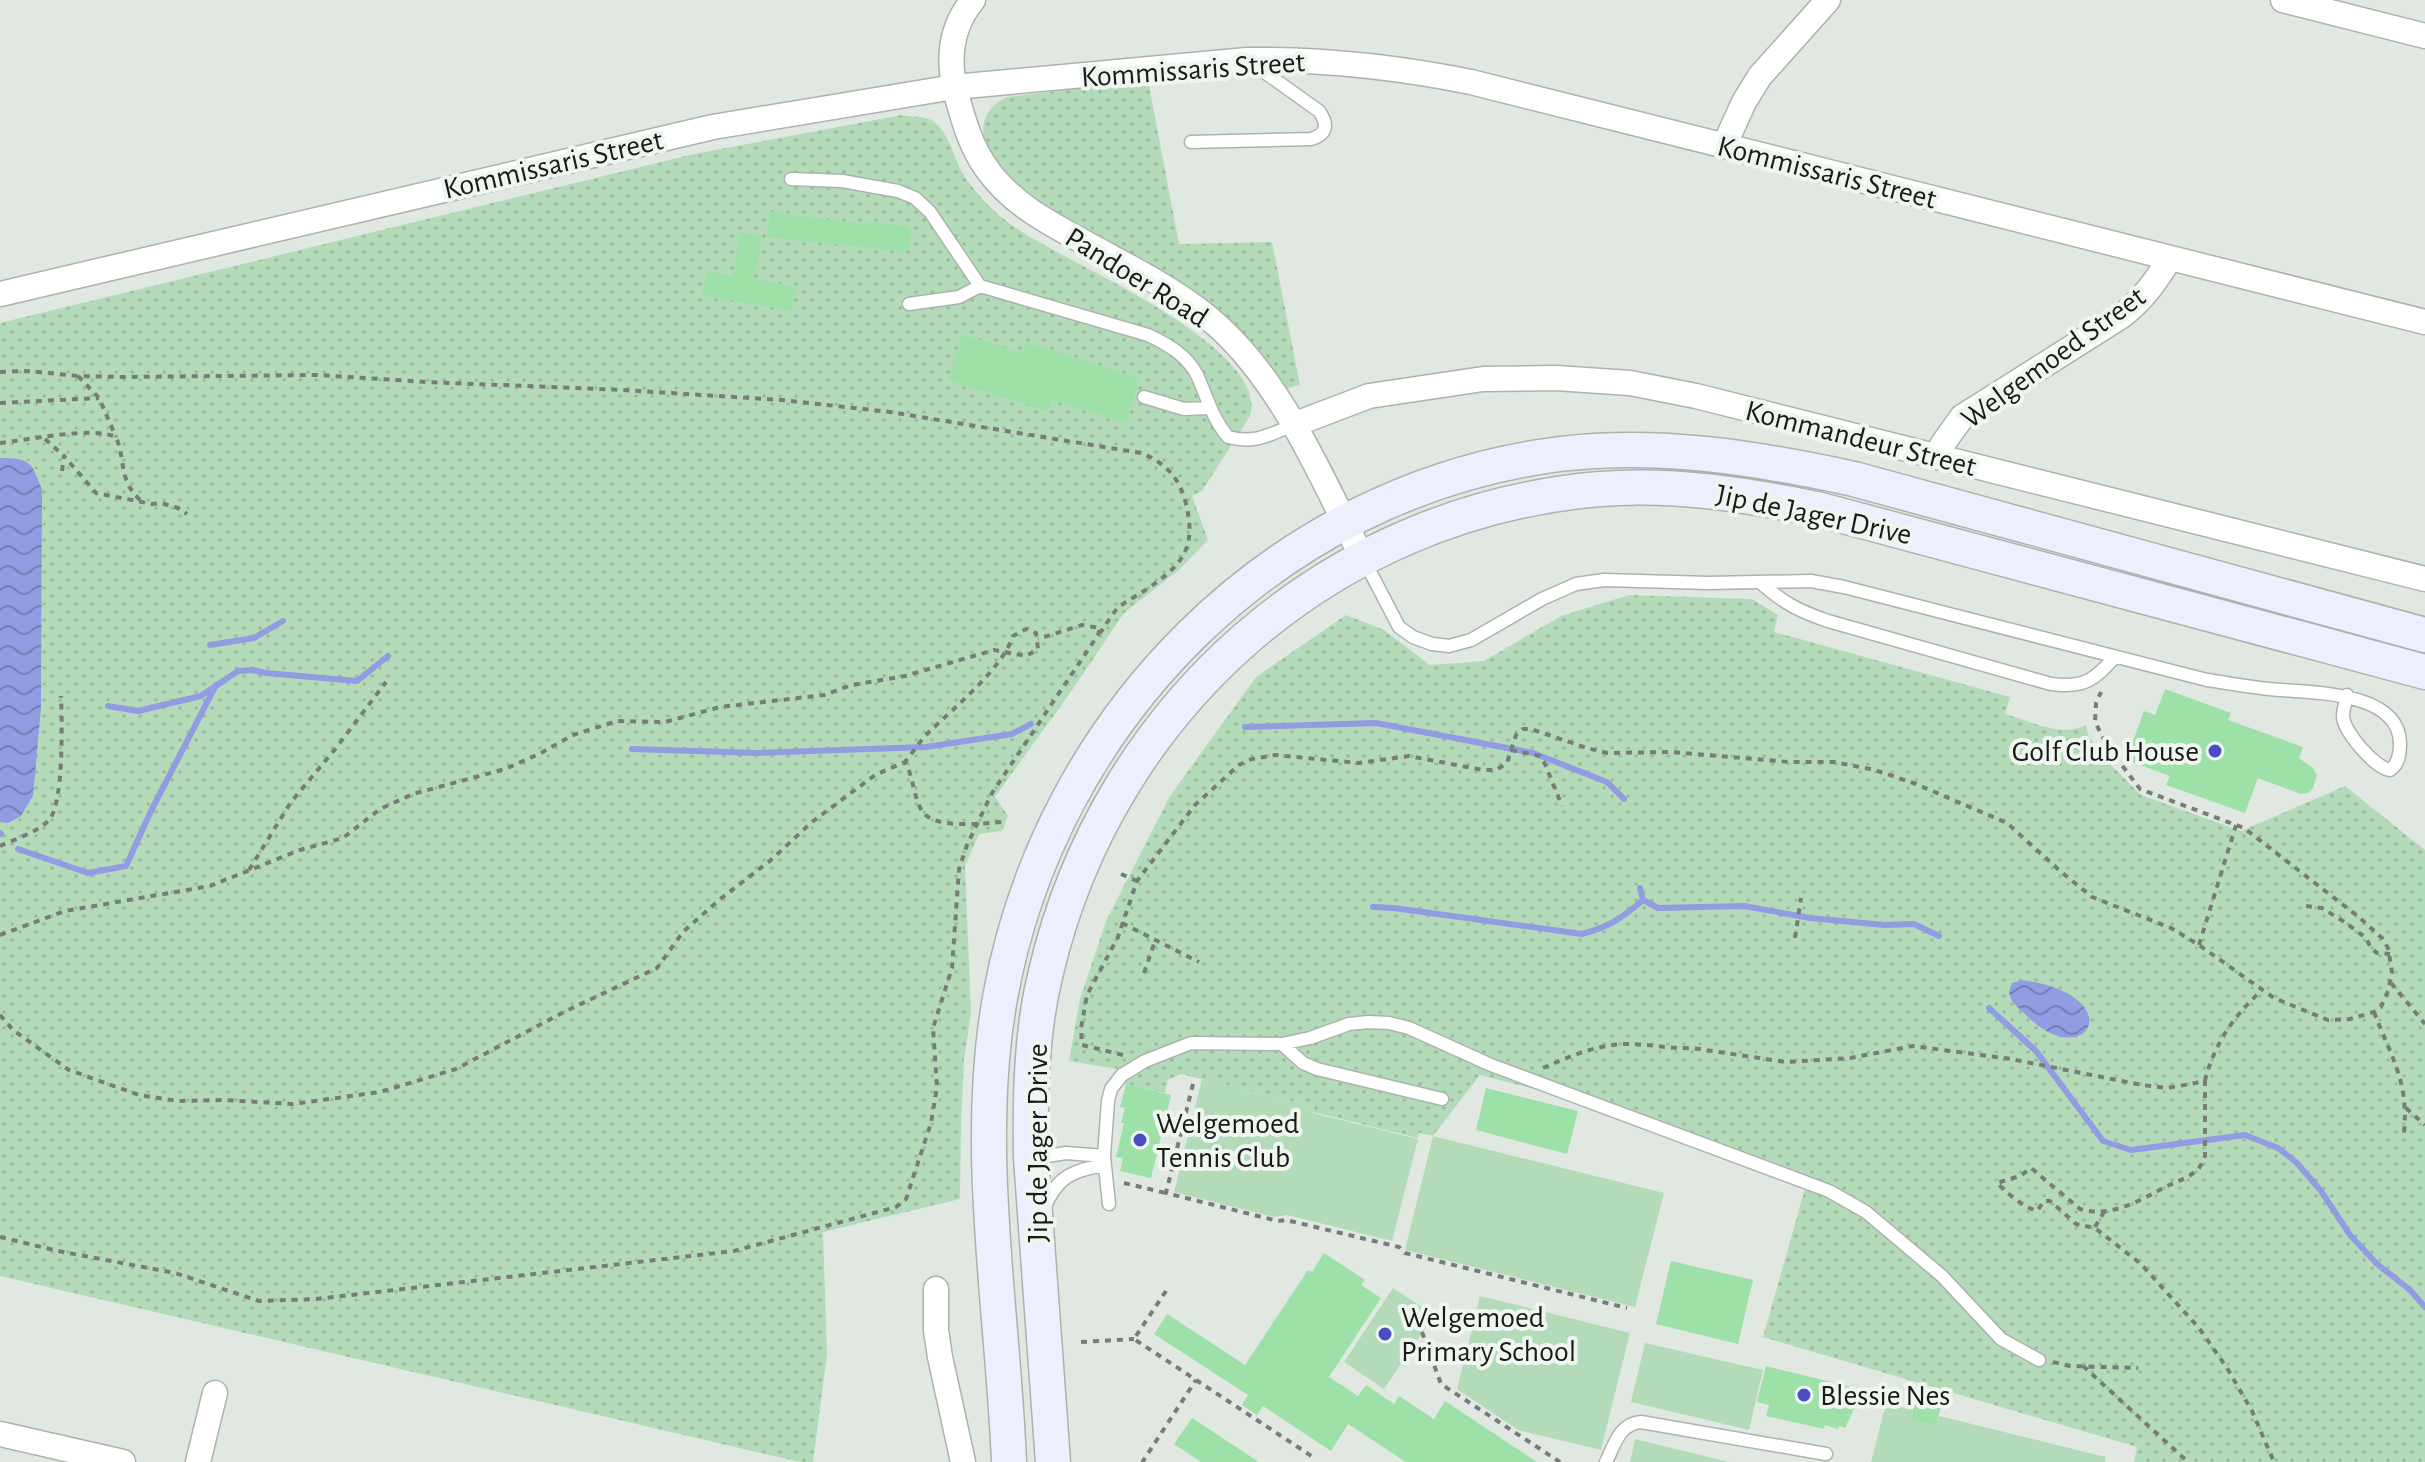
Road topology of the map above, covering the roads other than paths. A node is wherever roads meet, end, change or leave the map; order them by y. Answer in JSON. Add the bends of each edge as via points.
{"nodes":[{"id":1,"x":973,"y":0,"type":"edge"},
{"id":2,"x":1828,"y":0,"type":"edge"},
{"id":3,"x":2283,"y":0,"type":"edge"},
{"id":4,"x":2425,"y":36,"type":"edge"},
{"id":5,"x":1247,"y":60,"type":"junction"},
{"id":6,"x":954,"y":87,"type":"junction"},
{"id":7,"x":1191,"y":142,"type":"dead end"},
{"id":8,"x":1724,"y":146,"type":"junction"},
{"id":9,"x":791,"y":179,"type":"dead end"},
{"id":10,"x":2170,"y":258,"type":"junction"},
{"id":11,"x":980,"y":286,"type":"junction"},
{"id":12,"x":0,"y":294,"type":"edge"},
{"id":13,"x":909,"y":304,"type":"dead end"},
{"id":14,"x":2425,"y":322,"type":"edge"},
{"id":15,"x":1144,"y":397,"type":"dead end"},
{"id":16,"x":1209,"y":408,"type":"junction"},
{"id":17,"x":1293,"y":425,"type":"junction"},
{"id":18,"x":1937,"y":457,"type":"junction"},
{"id":19,"x":1345,"y":523,"type":"junction"},
{"id":20,"x":1363,"y":559,"type":"junction"},
{"id":21,"x":2425,"y":579,"type":"edge"},
{"id":22,"x":1760,"y":582,"type":"junction"},
{"id":23,"x":2425,"y":635,"type":"edge"},
{"id":24,"x":2115,"y":657,"type":"junction"},
{"id":25,"x":2425,"y":672,"type":"edge"},
{"id":26,"x":2347,"y":695,"type":"junction"},
{"id":27,"x":1282,"y":1044,"type":"junction"},
{"id":28,"x":1442,"y":1099,"type":"dead end"},
{"id":29,"x":1046,"y":1141,"type":"junction"},
{"id":30,"x":1105,"y":1166,"type":"junction"},
{"id":31,"x":1109,"y":1204,"type":"dead end"},
{"id":32,"x":1036,"y":1236,"type":"junction"},
{"id":33,"x":936,"y":1289,"type":"dead end"},
{"id":34,"x":2039,"y":1360,"type":"dead end"},
{"id":35,"x":215,"y":1393,"type":"dead end"},
{"id":36,"x":1008,"y":1424,"type":"junction"},
{"id":37,"x":0,"y":1434,"type":"edge"},
{"id":38,"x":1826,"y":1454,"type":"dead end"},
{"id":39,"x":123,"y":1462,"type":"edge"},
{"id":40,"x":198,"y":1462,"type":"edge"},
{"id":41,"x":963,"y":1462,"type":"edge"},
{"id":42,"x":1009,"y":1462,"type":"edge"},
{"id":43,"x":1053,"y":1462,"type":"edge"},
{"id":44,"x":1606,"y":1462,"type":"edge"}],
"edges":[{"from":1,"to":6,"type":"street","name":"Pandoer Road","via":[[952,48]]},
{"from":2,"to":8,"type":"street","via":[[1760,76]]},
{"from":3,"to":4,"type":"street"},
{"from":5,"to":6,"type":"street","name":"Kommissaris Street"},
{"from":5,"to":7,"type":"lane","via":[[1319,111],[1325,120],[1320,137]]},
{"from":5,"to":8,"type":"street","name":"Kommissaris Street","via":[[1425,72]]},
{"from":6,"to":12,"type":"street","name":"Kommissaris Street","via":[[713,127]]},
{"from":6,"to":17,"type":"street","name":"Pandoer Road","via":[[975,150],[1000,186],[1041,219],[1185,298],[1256,368]]},
{"from":8,"to":10,"type":"street","name":"Kommissaris Street"},
{"from":9,"to":11,"type":"lane","via":[[874,185],[915,198]]},
{"from":10,"to":14,"type":"street","name":"Kommissaris Street"},
{"from":10,"to":18,"type":"street","name":"Welgemoed Street","via":[[2141,301],[2123,315],[1962,417]]},
{"from":11,"to":13,"type":"lane","via":[[959,297]]},
{"from":11,"to":16,"type":"lane","via":[[1168,344],[1196,372]]},
{"from":15,"to":16,"type":"lane","via":[[1184,409]]},
{"from":16,"to":17,"type":"lane","via":[[1228,437],[1244,442]]},
{"from":17,"to":18,"type":"street","name":"Kommandeur Street","via":[[1369,396],[1483,379],[1556,378],[1630,383],[1696,396]]},
{"from":17,"to":19,"type":"street","name":"Pandoer Road"},
{"from":18,"to":21,"type":"street","name":"Kommandeur Street"},
{"from":19,"to":20,"type":"street","name":"Pandoer Road"},
{"from":19,"to":23,"type":"main road","name":"Jip de Jager Drive","via":[[1405,494],[1521,461],[1606,451],[1684,451],[1869,482]]},
{"from":19,"to":36,"type":"main road","name":"Jip de Jager Drive","via":[[1267,570],[1174,651],[1129,703],[1079,778],[1041,855],[1011,948],[995,1030],[990,1107]]},
{"from":20,"to":22,"type":"lane","via":[[1399,627],[1413,637],[1449,646],[1471,640],[1576,584]]},
{"from":20,"to":25,"type":"main road","name":"Jip de Jager Drive","via":[[1458,518],[1521,501],[1617,488],[1727,493],[1849,517]]},
{"from":20,"to":29,"type":"main road","name":"Jip de Jager Drive","via":[[1288,604],[1198,684],[1161,727],[1092,837],[1045,974],[1034,1053]]},
{"from":22,"to":24,"type":"lane","via":[[1811,581],[1844,587]]},
{"from":22,"to":24,"type":"lane","via":[[1781,601],[1828,621],[2051,684],[2088,682]]},
{"from":24,"to":26,"type":"lane","via":[[2207,680]]},
{"from":26,"to":26,"type":"lane","via":[[2382,712],[2396,728],[2400,744],[2395,767],[2377,766],[2350,733],[2343,716]]},
{"from":27,"to":28,"type":"lane","via":[[1317,1069]]},
{"from":27,"to":30,"type":"lane","via":[[1191,1043],[1122,1075],[1111,1089]]},
{"from":27,"to":34,"type":"lane","via":[[1349,1024],[1409,1028],[1491,1065],[1829,1191],[1866,1212],[1942,1276],[2001,1339]]},
{"from":29,"to":30,"type":"lane"},
{"from":29,"to":32,"type":"main road","name":"Jip de Jager Drive"},
{"from":29,"to":36,"type":"main road","via":[[1011,1174],[1008,1191],[1017,1354]]},
{"from":30,"to":31,"type":"lane"},
{"from":30,"to":32,"type":"lane","via":[[1083,1169],[1060,1182],[1047,1199]]},
{"from":32,"to":43,"type":"main road","name":"Jip de Jager Drive"},
{"from":33,"to":41,"type":"street","via":[[940,1357]]},
{"from":35,"to":40,"type":"street"},
{"from":36,"to":42,"type":"main road"},
{"from":37,"to":39,"type":"street"},
{"from":38,"to":44,"type":"lane","via":[[1641,1422],[1620,1432]]}]}
